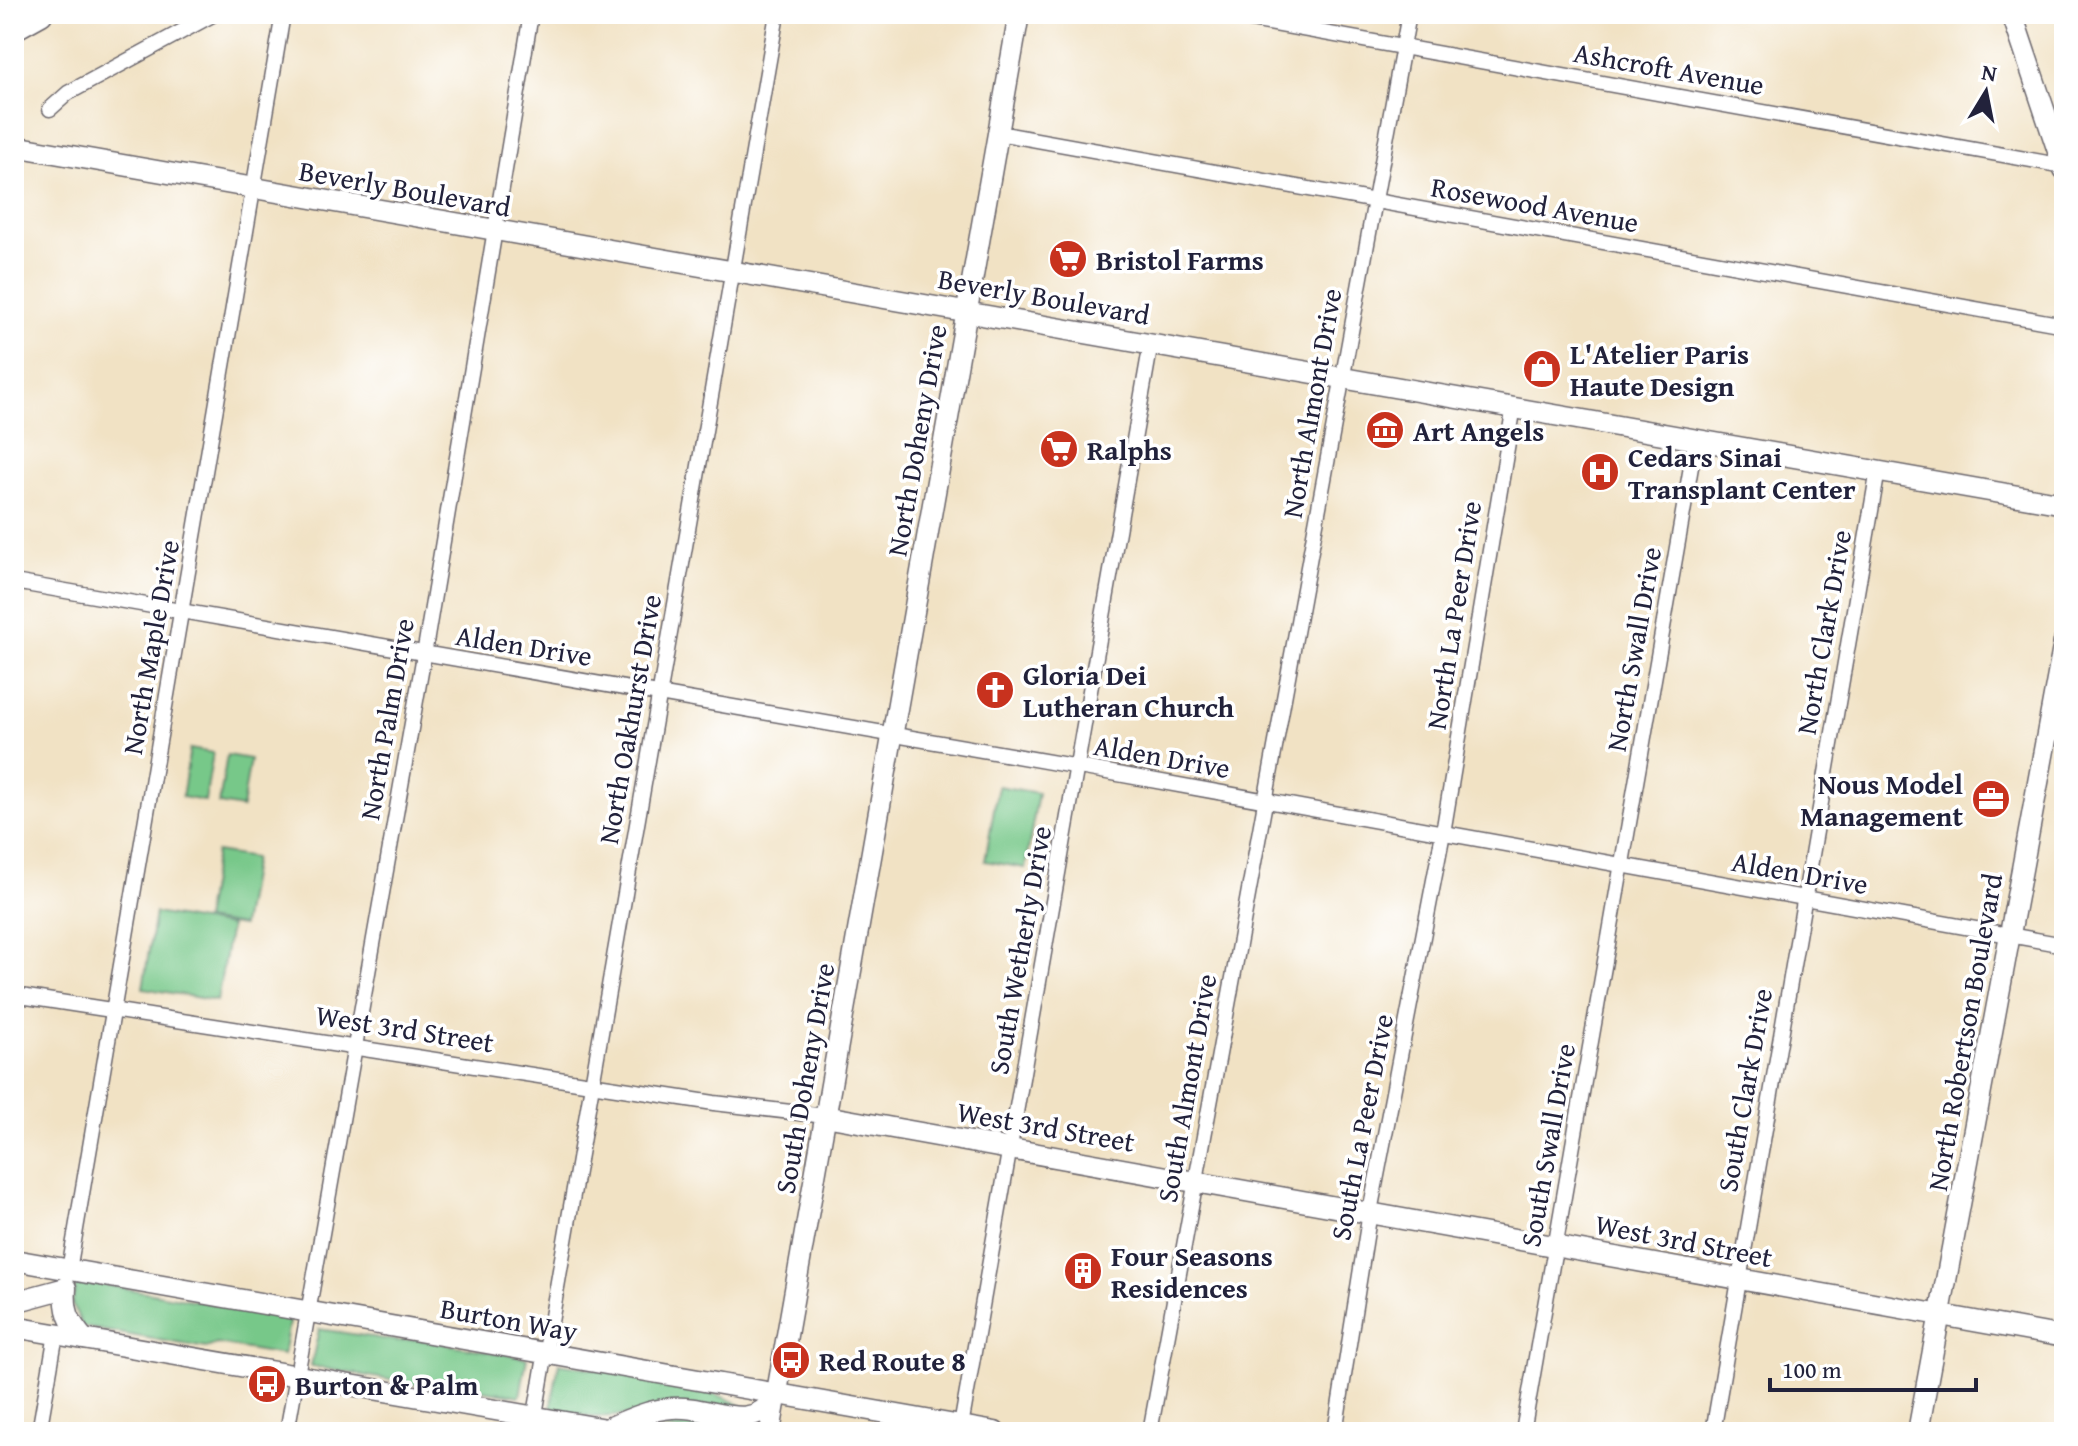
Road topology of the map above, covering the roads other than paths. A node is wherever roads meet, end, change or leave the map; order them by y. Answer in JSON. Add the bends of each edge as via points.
{"nodes":[{"id":1,"x":41,"y":14,"type":"edge"},
{"id":2,"x":214,"y":14,"type":"edge"},
{"id":3,"x":283,"y":14,"type":"edge"},
{"id":4,"x":531,"y":14,"type":"edge"},
{"id":5,"x":777,"y":14,"type":"edge"},
{"id":6,"x":1019,"y":14,"type":"edge"},
{"id":7,"x":1218,"y":14,"type":"edge"},
{"id":8,"x":1409,"y":14,"type":"edge"},
{"id":9,"x":2012,"y":14,"type":"edge"},
{"id":10,"x":14,"y":29,"type":"edge"},
{"id":11,"x":1403,"y":46,"type":"junction"},
{"id":12,"x":50,"y":109,"type":"dead end"},
{"id":13,"x":998,"y":133,"type":"junction"},
{"id":14,"x":14,"y":146,"type":"edge"},
{"id":15,"x":2064,"y":167,"type":"edge"},
{"id":16,"x":254,"y":190,"type":"junction"},
{"id":17,"x":1374,"y":202,"type":"junction"},
{"id":18,"x":495,"y":231,"type":"junction"},
{"id":19,"x":732,"y":273,"type":"junction"},
{"id":20,"x":968,"y":311,"type":"junction"},
{"id":21,"x":2064,"y":325,"type":"edge"},
{"id":22,"x":1151,"y":343,"type":"junction"},
{"id":23,"x":1342,"y":376,"type":"junction"},
{"id":24,"x":1514,"y":406,"type":"junction"},
{"id":25,"x":1696,"y":438,"type":"junction"},
{"id":26,"x":1878,"y":470,"type":"junction"},
{"id":27,"x":2064,"y":504,"type":"edge"},
{"id":28,"x":14,"y":582,"type":"edge"},
{"id":29,"x":184,"y":612,"type":"junction"},
{"id":30,"x":2064,"y":642,"type":"edge"},
{"id":31,"x":424,"y":655,"type":"junction"},
{"id":32,"x":660,"y":694,"type":"junction"},
{"id":33,"x":893,"y":735,"type":"junction"},
{"id":34,"x":1079,"y":767,"type":"junction"},
{"id":35,"x":1265,"y":800,"type":"junction"},
{"id":36,"x":1443,"y":833,"type":"junction"},
{"id":37,"x":1622,"y":868,"type":"junction"},
{"id":38,"x":1802,"y":899,"type":"junction"},
{"id":39,"x":2009,"y":935,"type":"junction"},
{"id":40,"x":2064,"y":945,"type":"edge"},
{"id":41,"x":14,"y":995,"type":"edge"},
{"id":42,"x":111,"y":1011,"type":"junction"},
{"id":43,"x":354,"y":1049,"type":"junction"},
{"id":44,"x":592,"y":1083,"type":"junction"},
{"id":45,"x":825,"y":1116,"type":"junction"},
{"id":46,"x":1010,"y":1148,"type":"junction"},
{"id":47,"x":1196,"y":1181,"type":"junction"},
{"id":48,"x":1370,"y":1212,"type":"junction"},
{"id":49,"x":1557,"y":1244,"type":"junction"},
{"id":50,"x":14,"y":1260,"type":"edge"},
{"id":51,"x":67,"y":1279,"type":"junction"},
{"id":52,"x":1738,"y":1279,"type":"junction"},
{"id":53,"x":14,"y":1302,"type":"edge"},
{"id":54,"x":308,"y":1312,"type":"junction"},
{"id":55,"x":1939,"y":1316,"type":"junction"},
{"id":56,"x":14,"y":1327,"type":"edge"},
{"id":57,"x":56,"y":1334,"type":"junction"},
{"id":58,"x":2064,"y":1337,"type":"edge"},
{"id":59,"x":84,"y":1339,"type":"junction"},
{"id":60,"x":546,"y":1354,"type":"junction"},
{"id":61,"x":297,"y":1376,"type":"junction"},
{"id":62,"x":777,"y":1393,"type":"junction"},
{"id":63,"x":533,"y":1424,"type":"edge"},
{"id":64,"x":955,"y":1425,"type":"junction"},
{"id":65,"x":614,"y":1431,"type":"edge"},
{"id":66,"x":39,"y":1432,"type":"edge"},
{"id":67,"x":287,"y":1432,"type":"edge"},
{"id":68,"x":770,"y":1432,"type":"edge"},
{"id":69,"x":892,"y":1432,"type":"edge"},
{"id":70,"x":995,"y":1432,"type":"edge"},
{"id":71,"x":1150,"y":1432,"type":"edge"},
{"id":72,"x":1335,"y":1432,"type":"edge"},
{"id":73,"x":1523,"y":1432,"type":"edge"},
{"id":74,"x":1713,"y":1432,"type":"edge"},
{"id":75,"x":1918,"y":1432,"type":"edge"}],
"edges":[{"from":1,"to":10,"type":"main road"},
{"from":2,"to":12,"type":"street","via":[[68,93]]},
{"from":3,"to":16,"type":"street","name":"North Maple Drive"},
{"from":4,"to":18,"type":"street","name":"North Palm Drive"},
{"from":5,"to":19,"type":"street","name":"North Oakhurst Drive"},
{"from":6,"to":13,"type":"main road","name":"North Doheny Drive"},
{"from":7,"to":11,"type":"street","name":"Ashcroft Avenue"},
{"from":8,"to":11,"type":"street","name":"North Almont Drive"},
{"from":9,"to":15,"type":"main road"},
{"from":11,"to":15,"type":"street","name":"Ashcroft Avenue"},
{"from":11,"to":17,"type":"street","name":"North Almont Drive"},
{"from":13,"to":17,"type":"street","name":"Rosewood Avenue"},
{"from":13,"to":20,"type":"main road","name":"North Doheny Drive"},
{"from":14,"to":16,"type":"main road","name":"Beverly Boulevard"},
{"from":16,"to":18,"type":"main road","name":"Beverly Boulevard"},
{"from":16,"to":29,"type":"street","name":"North Maple Drive"},
{"from":17,"to":21,"type":"street","name":"Rosewood Avenue"},
{"from":17,"to":23,"type":"street","name":"North Almont Drive"},
{"from":18,"to":19,"type":"main road","name":"Beverly Boulevard"},
{"from":18,"to":31,"type":"street","name":"North Palm Drive"},
{"from":19,"to":20,"type":"main road","name":"Beverly Boulevard"},
{"from":19,"to":32,"type":"street","name":"North Oakhurst Drive"},
{"from":20,"to":22,"type":"main road","name":"Beverly Boulevard"},
{"from":20,"to":33,"type":"main road","name":"North Doheny Drive"},
{"from":22,"to":23,"type":"main road","name":"Beverly Boulevard"},
{"from":22,"to":34,"type":"street","name":"South Wetherly Drive"},
{"from":23,"to":24,"type":"main road","name":"Beverly Boulevard"},
{"from":23,"to":35,"type":"street","name":"North Almont Drive"},
{"from":24,"to":25,"type":"main road","name":"Beverly Boulevard"},
{"from":24,"to":36,"type":"street","name":"North La Peer Drive"},
{"from":25,"to":26,"type":"main road","name":"Beverly Boulevard"},
{"from":25,"to":37,"type":"street","name":"North Swall Drive"},
{"from":26,"to":27,"type":"main road","name":"Beverly Boulevard"},
{"from":26,"to":38,"type":"street","name":"North Clark Drive"},
{"from":28,"to":29,"type":"street","name":"Alden Drive"},
{"from":29,"to":31,"type":"street","name":"Alden Drive"},
{"from":29,"to":42,"type":"street","name":"North Maple Drive"},
{"from":30,"to":39,"type":"main road","name":"North Robertson Boulevard"},
{"from":31,"to":32,"type":"street","name":"Alden Drive"},
{"from":31,"to":43,"type":"street","name":"North Palm Drive"},
{"from":32,"to":33,"type":"street","name":"Alden Drive"},
{"from":32,"to":44,"type":"street","name":"North Oakhurst Drive"},
{"from":33,"to":34,"type":"street","name":"Alden Drive"},
{"from":33,"to":45,"type":"main road","name":"South Doheny Drive"},
{"from":34,"to":35,"type":"street","name":"Alden Drive"},
{"from":34,"to":46,"type":"street","name":"South Wetherly Drive"},
{"from":35,"to":36,"type":"street","name":"Alden Drive"},
{"from":35,"to":47,"type":"street","name":"South Almont Drive"},
{"from":36,"to":37,"type":"street","name":"Alden Drive"},
{"from":36,"to":48,"type":"street","name":"South La Peer Drive"},
{"from":37,"to":38,"type":"street","name":"Alden Drive"},
{"from":37,"to":49,"type":"street","name":"South Swall Drive"},
{"from":38,"to":39,"type":"street","name":"Alden Drive"},
{"from":38,"to":52,"type":"street","name":"South Clark Drive"},
{"from":39,"to":40,"type":"street","name":"Alden Drive"},
{"from":39,"to":55,"type":"main road","name":"North Robertson Boulevard"},
{"from":41,"to":42,"type":"street","name":"West 3rd Street"},
{"from":42,"to":43,"type":"street","name":"West 3rd Street"},
{"from":42,"to":51,"type":"street","name":"North Maple Drive"},
{"from":43,"to":44,"type":"street","name":"West 3rd Street"},
{"from":43,"to":54,"type":"street","name":"North Palm Drive"},
{"from":44,"to":45,"type":"street","name":"West 3rd Street"},
{"from":44,"to":60,"type":"street","name":"North Oakhurst Drive"},
{"from":45,"to":46,"type":"main road","name":"West 3rd Street"},
{"from":45,"to":62,"type":"main road","name":"South Doheny Drive"},
{"from":46,"to":47,"type":"main road","name":"West 3rd Street"},
{"from":46,"to":64,"type":"street","name":"South Wetherly Drive"},
{"from":47,"to":48,"type":"main road","name":"West 3rd Street"},
{"from":47,"to":71,"type":"street","name":"South Almont Drive"},
{"from":48,"to":49,"type":"main road","name":"West 3rd Street"},
{"from":48,"to":72,"type":"street","name":"South La Peer Drive"},
{"from":49,"to":52,"type":"main road","name":"West 3rd Street"},
{"from":49,"to":73,"type":"street","name":"South Swall Drive"},
{"from":50,"to":51,"type":"main road","name":"Burton Way"},
{"from":51,"to":53,"type":"main road"},
{"from":51,"to":54,"type":"main road","name":"Burton Way"},
{"from":51,"to":59,"type":"main road","via":[[69,1322]]},
{"from":52,"to":55,"type":"main road","name":"West 3rd Street"},
{"from":52,"to":74,"type":"street","name":"South Clark Drive"},
{"from":54,"to":60,"type":"main road","name":"Burton Way"},
{"from":54,"to":61,"type":"street","name":"North Palm Drive"},
{"from":55,"to":58,"type":"main road","name":"West 3rd Street"},
{"from":55,"to":75,"type":"main road","name":"North Robertson Boulevard"},
{"from":56,"to":57,"type":"main road"},
{"from":57,"to":59,"type":"main road"},
{"from":57,"to":66,"type":"street"},
{"from":59,"to":61,"type":"main road"},
{"from":60,"to":62,"type":"main road","name":"Burton Way"},
{"from":60,"to":63,"type":"street","name":"North Oakhurst Drive"},
{"from":61,"to":63,"type":"main road"},
{"from":61,"to":67,"type":"street","name":"North Palm Drive"},
{"from":62,"to":64,"type":"main road","name":"Burton Way"},
{"from":62,"to":65,"type":"main road","via":[[768,1409],[753,1417],[670,1408],[645,1413]]},
{"from":62,"to":68,"type":"main road","name":"South Doheny Drive"},
{"from":63,"to":65,"type":"main road"},
{"from":64,"to":69,"type":"main road"},
{"from":64,"to":70,"type":"main road","name":"Burton Way"}]}
